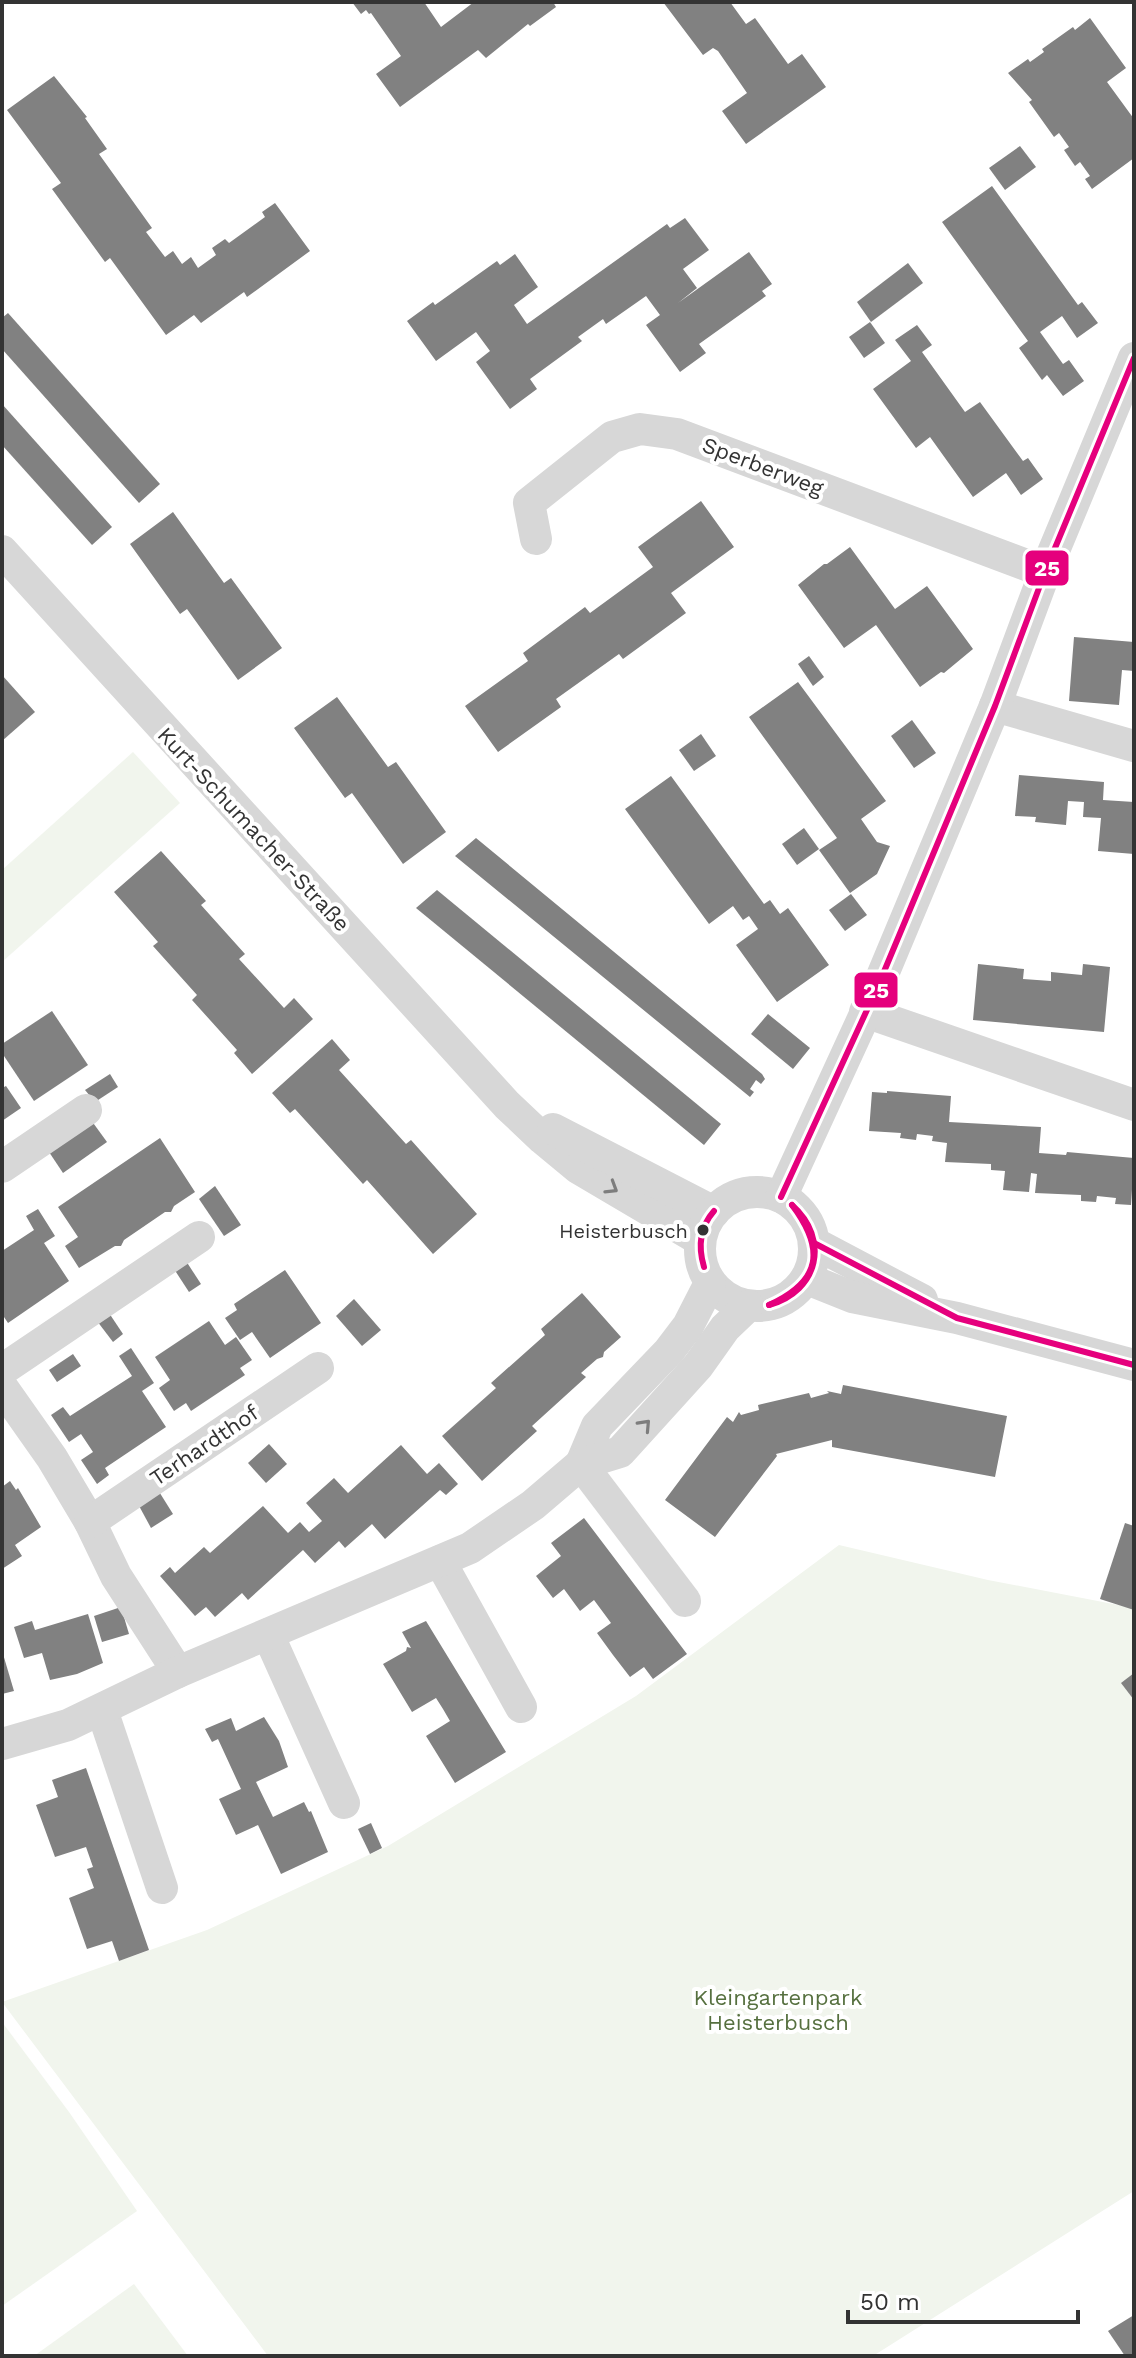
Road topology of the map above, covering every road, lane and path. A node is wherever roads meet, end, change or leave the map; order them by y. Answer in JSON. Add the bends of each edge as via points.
{"nodes":[{"id":1,"x":1133,"y":366,"type":"edge"},
{"id":2,"x":536,"y":539,"type":"dead end"},
{"id":3,"x":2,"y":551,"type":"edge"},
{"id":4,"x":1045,"y":572,"type":"junction"},
{"id":5,"x":995,"y":706,"type":"junction"},
{"id":6,"x":1134,"y":746,"type":"edge"},
{"id":7,"x":865,"y":1012,"type":"junction"},
{"id":8,"x":1134,"y":1105,"type":"edge"},
{"id":9,"x":86,"y":1110,"type":"dead end"},
{"id":10,"x":2,"y":1167,"type":"edge"},
{"id":11,"x":781,"y":1197,"type":"junction"},
{"id":12,"x":707,"y":1226,"type":"junction"},
{"id":13,"x":199,"y":1237,"type":"dead end"},
{"id":14,"x":814,"y":1243,"type":"junction"},
{"id":15,"x":807,"y":1279,"type":"junction"},
{"id":16,"x":710,"y":1283,"type":"junction"},
{"id":17,"x":748,"y":1306,"type":"junction"},
{"id":18,"x":957,"y":1318,"type":"junction"},
{"id":19,"x":1134,"y":1365,"type":"edge"},
{"id":20,"x":318,"y":1368,"type":"dead end"},
{"id":21,"x":2,"y":1370,"type":"edge"},
{"id":22,"x":2,"y":1387,"type":"edge"},
{"id":23,"x":581,"y":1464,"type":"junction"},
{"id":24,"x":90,"y":1522,"type":"junction"},
{"id":25,"x":440,"y":1561,"type":"junction"},
{"id":26,"x":685,"y":1601,"type":"dead end"},
{"id":27,"x":268,"y":1634,"type":"junction"},
{"id":28,"x":178,"y":1672,"type":"junction"},
{"id":29,"x":521,"y":1707,"type":"dead end"},
{"id":30,"x":102,"y":1710,"type":"junction"},
{"id":31,"x":2,"y":1744,"type":"edge"},
{"id":32,"x":344,"y":1803,"type":"dead end"},
{"id":33,"x":162,"y":1888,"type":"dead end"}],
"edges":[{"from":1,"to":4,"type":"street"},
{"from":2,"to":4,"type":"street","name":"Sperberweg","via":[[529,503],[612,437],[640,429],[677,434]]},
{"from":3,"to":12,"type":"street","name":"Kurt-Schumacher-Straße","via":[[507,1105]]},
{"from":4,"to":5,"type":"street"},
{"from":5,"to":6,"type":"street"},
{"from":5,"to":7,"type":"street"},
{"from":7,"to":8,"type":"street"},
{"from":7,"to":11,"type":"street"},
{"from":9,"to":10,"type":"street"},
{"from":11,"to":12,"type":"street","via":[[743,1192],[723,1202]]},
{"from":11,"to":14,"type":"street","via":[[804,1215]]},
{"from":12,"to":16,"type":"street","via":[[701,1262]]},
{"from":13,"to":21,"type":"street"},
{"from":14,"to":15,"type":"street"},
{"from":14,"to":18,"type":"street"},
{"from":15,"to":17,"type":"street","via":[[791,1296],[771,1305]]},
{"from":15,"to":18,"type":"street","via":[[852,1297]]},
{"from":16,"to":17,"type":"street","via":[[727,1298]]},
{"from":16,"to":23,"type":"street","via":[[669,1351],[597,1426]]},
{"from":23,"to":17,"type":"street","one_way":true,"via":[[620,1452]]},
{"from":18,"to":19,"type":"street"},
{"from":20,"to":24,"type":"street","name":"Terhardthof"},
{"from":22,"to":24,"type":"street"},
{"from":23,"to":25,"type":"street","via":[[533,1505],[470,1548]]},
{"from":23,"to":26,"type":"street"},
{"from":24,"to":28,"type":"street","via":[[116,1576]]},
{"from":25,"to":27,"type":"street"},
{"from":25,"to":29,"type":"street"},
{"from":27,"to":28,"type":"street"},
{"from":27,"to":32,"type":"street"},
{"from":28,"to":30,"type":"street"},
{"from":30,"to":31,"type":"street"},
{"from":30,"to":33,"type":"street"}]}
